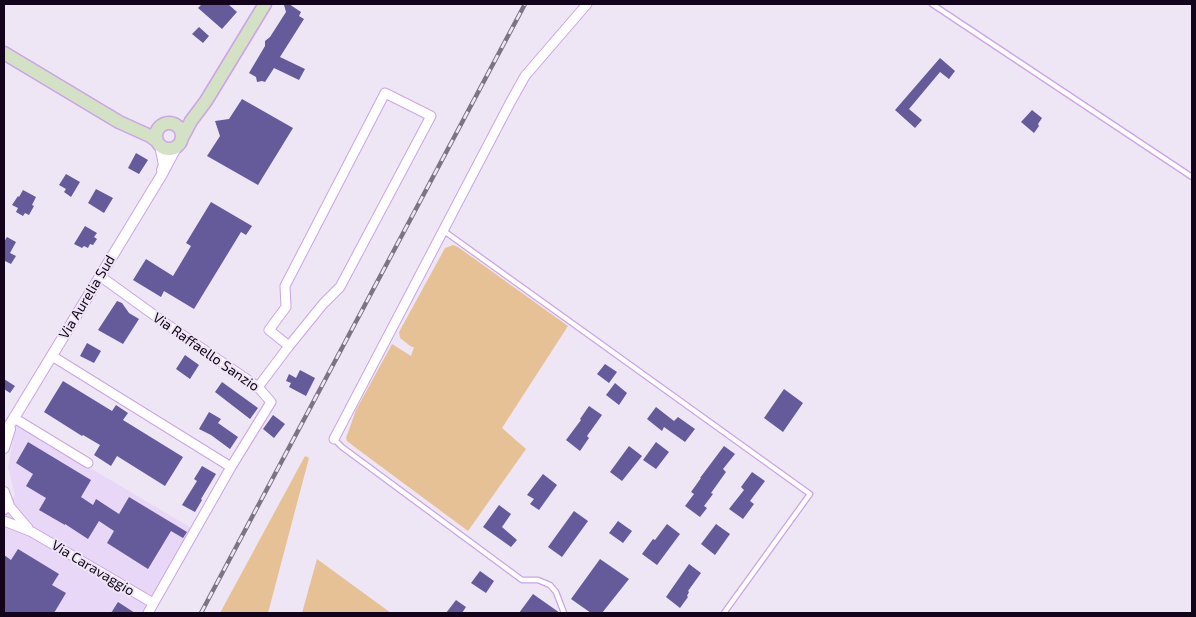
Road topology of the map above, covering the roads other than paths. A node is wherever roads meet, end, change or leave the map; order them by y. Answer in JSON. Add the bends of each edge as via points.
{"nodes":[{"id":1,"x":265,"y":4,"type":"edge"},
{"id":2,"x":587,"y":4,"type":"edge"},
{"id":3,"x":932,"y":4,"type":"edge"},
{"id":4,"x":4,"y":53,"type":"edge"},
{"id":5,"x":220,"y":78,"type":"junction"},
{"id":6,"x":119,"y":122,"type":"junction"},
{"id":7,"x":168,"y":124,"type":"junction"},
{"id":8,"x":180,"y":142,"type":"junction"},
{"id":9,"x":159,"y":143,"type":"junction"},
{"id":10,"x":161,"y":176,"type":"junction"},
{"id":11,"x":1192,"y":177,"type":"edge"},
{"id":12,"x":444,"y":231,"type":"junction"},
{"id":13,"x":100,"y":276,"type":"junction"},
{"id":14,"x":290,"y":346,"type":"junction"},
{"id":15,"x":52,"y":356,"type":"junction"},
{"id":16,"x":258,"y":387,"type":"junction"},
{"id":17,"x":14,"y":418,"type":"junction"},
{"id":18,"x":4,"y":434,"type":"edge"},
{"id":19,"x":334,"y":439,"type":"joint"},
{"id":20,"x":4,"y":448,"type":"edge"},
{"id":21,"x":88,"y":463,"type":"dead end"},
{"id":22,"x":231,"y":468,"type":"junction"},
{"id":23,"x":4,"y":492,"type":"edge"},
{"id":24,"x":4,"y":509,"type":"edge"},
{"id":25,"x":4,"y":521,"type":"edge"},
{"id":26,"x":32,"y":532,"type":"junction"},
{"id":27,"x":153,"y":604,"type":"junction"},
{"id":28,"x":148,"y":613,"type":"edge"},
{"id":29,"x":564,"y":613,"type":"edge"},
{"id":30,"x":724,"y":613,"type":"edge"}],
"edges":[{"from":1,"to":5,"type":"main road","name":"Via Aurelia Sud"},
{"from":2,"to":12,"type":"street","via":[[525,76]]},
{"from":3,"to":11,"type":"lane"},
{"from":4,"to":6,"type":"main road"},
{"from":5,"to":7,"type":"main road","name":"Via Aurelia Sud","via":[[184,117]]},
{"from":5,"to":8,"type":"main road","name":"Via Aurelia Sud"},
{"from":6,"to":7,"type":"main road","via":[[144,127]]},
{"from":6,"to":9,"type":"main road"},
{"from":7,"to":8,"type":"main road","via":[[179,128],[182,134]]},
{"from":7,"to":9,"type":"main road","via":[[157,132]]},
{"from":8,"to":9,"type":"main road","via":[[170,149]]},
{"from":8,"to":10,"type":"street","name":"Via Aurelia Sud"},
{"from":9,"to":10,"type":"street","via":[[164,165]]},
{"from":10,"to":13,"type":"street","name":"Via Aurelia Sud"},
{"from":12,"to":19,"type":"street"},
{"from":12,"to":30,"type":"lane","via":[[810,494]]},
{"from":13,"to":15,"type":"street","name":"Via Aurelia Sud"},
{"from":13,"to":16,"type":"street","name":"Via Raffaello Sanzio"},
{"from":14,"to":14,"type":"street","via":[[269,330],[286,306],[285,286],[385,93],[431,116],[340,287]]},
{"from":14,"to":16,"type":"street"},
{"from":15,"to":17,"type":"street","name":"Via Aurelia Sud"},
{"from":15,"to":22,"type":"street"},
{"from":16,"to":22,"type":"street","name":"Via Raffaello Sanzio","via":[[272,402]]},
{"from":17,"to":18,"type":"street","name":"Via Aurelia Sud"},
{"from":17,"to":20,"type":"street","name":"Via Aurelia Sud"},
{"from":17,"to":21,"type":"street"},
{"from":19,"to":29,"type":"lane","via":[[522,580],[538,580],[550,585]]},
{"from":22,"to":27,"type":"street","name":"Via Raffaello Sanzio"},
{"from":23,"to":24,"type":"street"},
{"from":23,"to":26,"type":"street","name":"Via Caravaggio","via":[[15,514]]},
{"from":25,"to":26,"type":"street","name":"Via Caravaggio"},
{"from":26,"to":27,"type":"street","name":"Via Caravaggio"},
{"from":27,"to":28,"type":"street","name":"Via Raffaello Sanzio"}]}
